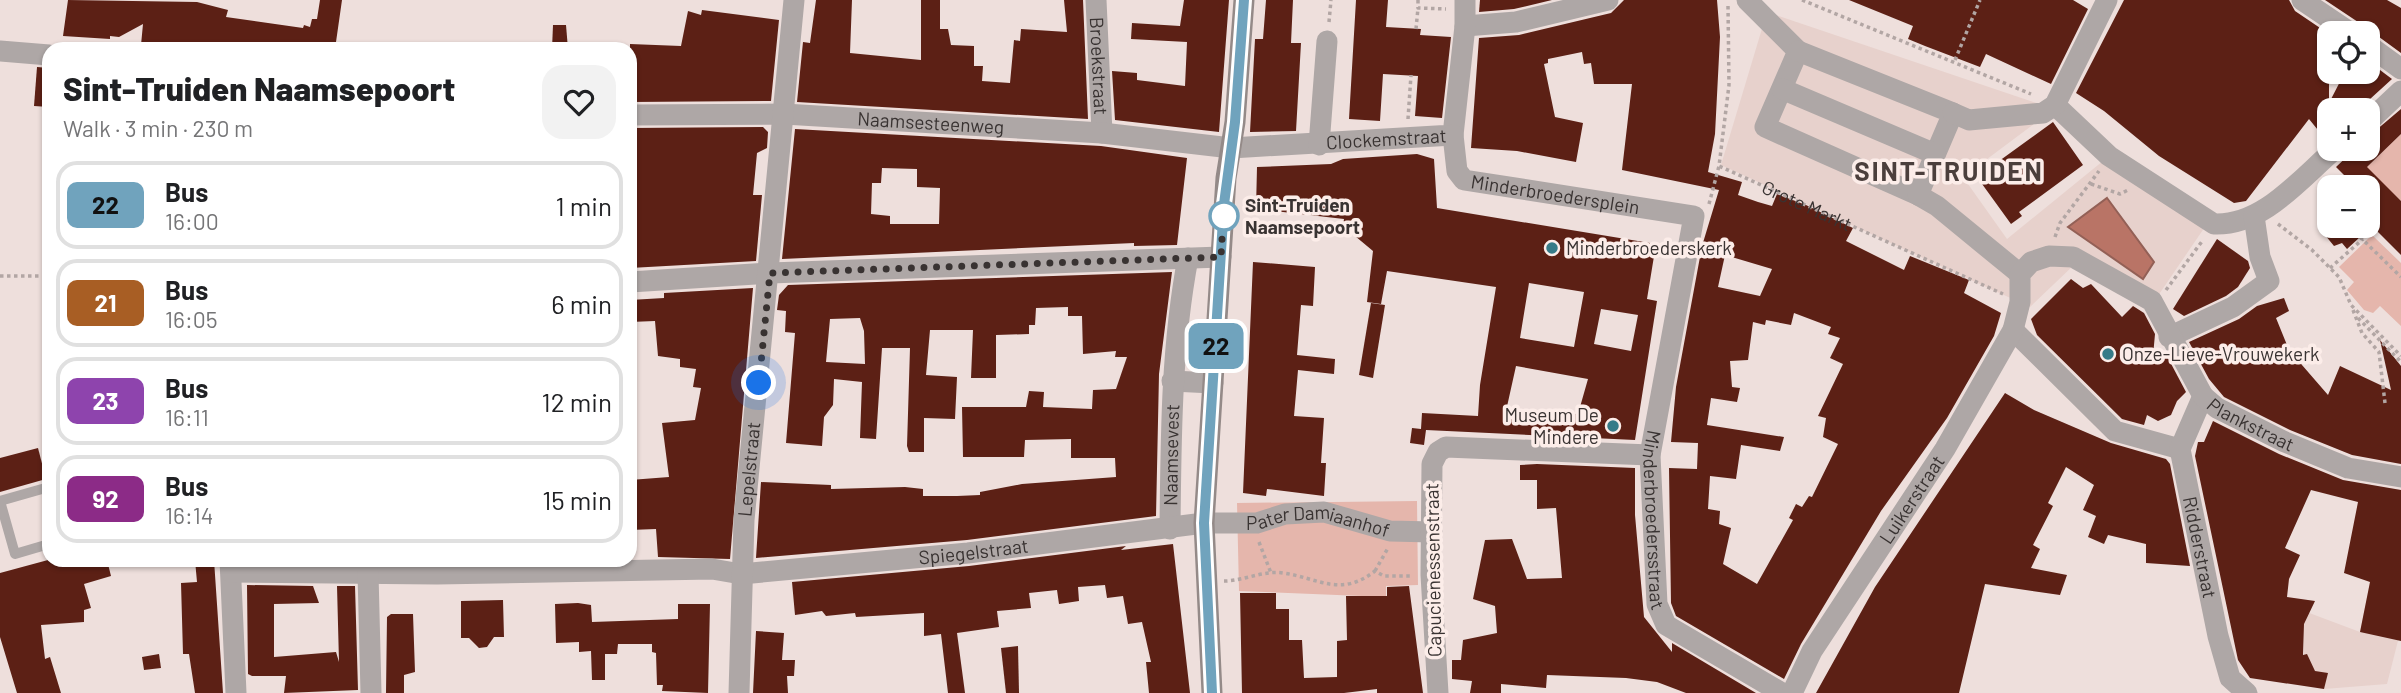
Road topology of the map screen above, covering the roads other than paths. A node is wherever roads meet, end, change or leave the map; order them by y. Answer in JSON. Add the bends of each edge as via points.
{"nodes":[{"id":1,"x":794,"y":0,"type":"edge"},
{"id":2,"x":1096,"y":0,"type":"edge"},
{"id":3,"x":1244,"y":0,"type":"edge"},
{"id":4,"x":1608,"y":0,"type":"edge"},
{"id":5,"x":1747,"y":0,"type":"edge"},
{"id":6,"x":2107,"y":0,"type":"edge"},
{"id":7,"x":2302,"y":0,"type":"edge"},
{"id":8,"x":1465,"y":12,"type":"edge"},
{"id":9,"x":2333,"y":21,"type":"edge"},
{"id":10,"x":1328,"y":41,"type":"dead end"},
{"id":11,"x":0,"y":51,"type":"edge"},
{"id":12,"x":1798,"y":51,"type":"junction"},
{"id":13,"x":42,"y":54,"type":"edge"},
{"id":14,"x":2380,"y":54,"type":"edge"},
{"id":15,"x":2401,"y":69,"type":"edge"},
{"id":16,"x":1782,"y":89,"type":"junction"},
{"id":17,"x":2401,"y":91,"type":"edge"},
{"id":18,"x":2055,"y":105,"type":"junction"},
{"id":19,"x":2380,"y":110,"type":"edge"},
{"id":20,"x":1953,"y":113,"type":"junction"},
{"id":21,"x":784,"y":114,"type":"junction"},
{"id":22,"x":637,"y":115,"type":"edge"},
{"id":23,"x":1102,"y":133,"type":"junction"},
{"id":24,"x":1453,"y":135,"type":"junction"},
{"id":25,"x":1319,"y":145,"type":"junction"},
{"id":26,"x":1231,"y":148,"type":"junction"},
{"id":27,"x":1935,"y":154,"type":"junction"},
{"id":28,"x":2320,"y":161,"type":"edge"},
{"id":29,"x":1918,"y":195,"type":"junction"},
{"id":30,"x":1694,"y":216,"type":"joint"},
{"id":31,"x":2252,"y":216,"type":"junction"},
{"id":32,"x":1221,"y":257,"type":"junction"},
{"id":33,"x":1188,"y":258,"type":"junction"},
{"id":34,"x":770,"y":273,"type":"junction"},
{"id":35,"x":2020,"y":274,"type":"junction"},
{"id":36,"x":637,"y":282,"type":"edge"},
{"id":37,"x":2013,"y":330,"type":"junction"},
{"id":38,"x":2169,"y":337,"type":"junction"},
{"id":39,"x":1172,"y":381,"type":"junction"},
{"id":40,"x":1213,"y":383,"type":"junction"},
{"id":41,"x":2203,"y":396,"type":"junction"},
{"id":42,"x":2180,"y":449,"type":"junction"},
{"id":43,"x":1650,"y":455,"type":"junction"},
{"id":44,"x":2401,"y":477,"type":"edge"},
{"id":45,"x":42,"y":489,"type":"edge"},
{"id":46,"x":0,"y":501,"type":"edge"},
{"id":47,"x":1204,"y":523,"type":"junction"},
{"id":48,"x":1170,"y":529,"type":"junction"},
{"id":49,"x":1432,"y":532,"type":"junction"},
{"id":50,"x":42,"y":546,"type":"edge"},
{"id":51,"x":230,"y":567,"type":"edge"},
{"id":52,"x":250,"y":567,"type":"edge"},
{"id":53,"x":368,"y":573,"type":"junction"},
{"id":54,"x":741,"y":575,"type":"junction"},
{"id":55,"x":236,"y":693,"type":"edge"},
{"id":56,"x":371,"y":693,"type":"edge"},
{"id":57,"x":738,"y":693,"type":"edge"},
{"id":58,"x":1212,"y":693,"type":"edge"},
{"id":59,"x":1438,"y":693,"type":"edge"},
{"id":60,"x":1782,"y":693,"type":"edge"},
{"id":61,"x":1792,"y":693,"type":"edge"},
{"id":62,"x":2247,"y":693,"type":"edge"}],
"edges":[{"from":1,"to":21,"type":"street","name":"Lepelstraat"},
{"from":2,"to":23,"type":"street","name":"Broekstraat"},
{"from":3,"to":26,"type":"street","name":"Naamsevest"},
{"from":4,"to":8,"type":"street","via":[[1516,22]]},
{"from":5,"to":12,"type":"street"},
{"from":6,"to":18,"type":"street"},
{"from":7,"to":9,"type":"street"},
{"from":8,"to":24,"type":"street","name":"Clockemstraat"},
{"from":10,"to":25,"type":"street"},
{"from":11,"to":13,"type":"street"},
{"from":12,"to":16,"type":"street"},
{"from":12,"to":20,"type":"street"},
{"from":14,"to":15,"type":"street"},
{"from":16,"to":27,"type":"street"},
{"from":16,"to":29,"type":"street","via":[[1765,127]]},
{"from":17,"to":19,"type":"street"},
{"from":18,"to":20,"type":"street","via":[[2043,113],[1969,120]]},
{"from":18,"to":31,"type":"street","via":[[2109,156],[2214,224]]},
{"from":20,"to":27,"type":"street"},
{"from":21,"to":22,"type":"street","name":"Naamsesteenweg"},
{"from":21,"to":23,"type":"street","name":"Naamsesteenweg"},
{"from":21,"to":34,"type":"street","name":"Lepelstraat"},
{"from":23,"to":26,"type":"street","name":"Naamsesteenweg"},
{"from":24,"to":25,"type":"street","name":"Clockemstraat"},
{"from":24,"to":30,"type":"street","name":"Minderbroedersplein","via":[[1457,171],[1464,180]]},
{"from":25,"to":26,"type":"street","name":"Clockemstraat"},
{"from":26,"to":32,"type":"street","name":"Naamsevest"},
{"from":27,"to":29,"type":"street"},
{"from":28,"to":31,"type":"street"},
{"from":29,"to":35,"type":"street"},
{"from":30,"to":43,"type":"street","name":"Minderbroedersstraat"},
{"from":31,"to":38,"type":"street","via":[[2269,281],[2233,307]]},
{"from":32,"to":33,"type":"street"},
{"from":32,"to":40,"type":"street","name":"Naamsevest"},
{"from":33,"to":34,"type":"street"},
{"from":33,"to":39,"type":"street","name":"Naamsevest"},
{"from":34,"to":36,"type":"street"},
{"from":34,"to":54,"type":"street","name":"Lepelstraat"},
{"from":35,"to":37,"type":"street","name":"Luikerstraat"},
{"from":35,"to":38,"type":"street","name":"Plankstraat","via":[[2031,262],[2049,256],[2073,257],[2152,301]]},
{"from":37,"to":42,"type":"street","via":[[2115,431]]},
{"from":37,"to":61,"type":"street","name":"Luikerstraat","via":[[1945,449],[1812,651]]},
{"from":38,"to":41,"type":"street","name":"Plankstraat"},
{"from":39,"to":40,"type":"street","name":"Naamsevest"},
{"from":39,"to":48,"type":"street","name":"Naamsevest"},
{"from":40,"to":47,"type":"street","name":"Naamsevest"},
{"from":41,"to":42,"type":"street"},
{"from":41,"to":44,"type":"street","name":"Plankstraat","via":[[2217,408],[2285,442],[2348,468]]},
{"from":42,"to":62,"type":"street","name":"Ridderstraat","via":[[2208,594],[2230,678]]},
{"from":43,"to":49,"type":"street","name":"Capucienessenstraat","via":[[1446,447],[1432,464]]},
{"from":43,"to":60,"type":"street","name":"Minderbroedersstraat","via":[[1657,604],[1666,625]]},
{"from":45,"to":46,"type":"lane"},
{"from":46,"to":50,"type":"lane","via":[[15,554]]},
{"from":47,"to":48,"type":"street","name":"Spiegelstraat"},
{"from":47,"to":49,"type":"street","name":"Pater Damiaanhof","via":[[1256,523],[1284,514],[1324,512],[1390,531]]},
{"from":47,"to":58,"type":"street","name":"Naamsevest"},
{"from":48,"to":54,"type":"street","name":"Spiegelstraat"},
{"from":49,"to":59,"type":"street","name":"Capucienessenstraat"},
{"from":51,"to":55,"type":"street"},
{"from":52,"to":53,"type":"street"},
{"from":53,"to":54,"type":"street","via":[[712,569]]},
{"from":53,"to":56,"type":"street"},
{"from":54,"to":57,"type":"street","name":"Lepelstraat"}]}
